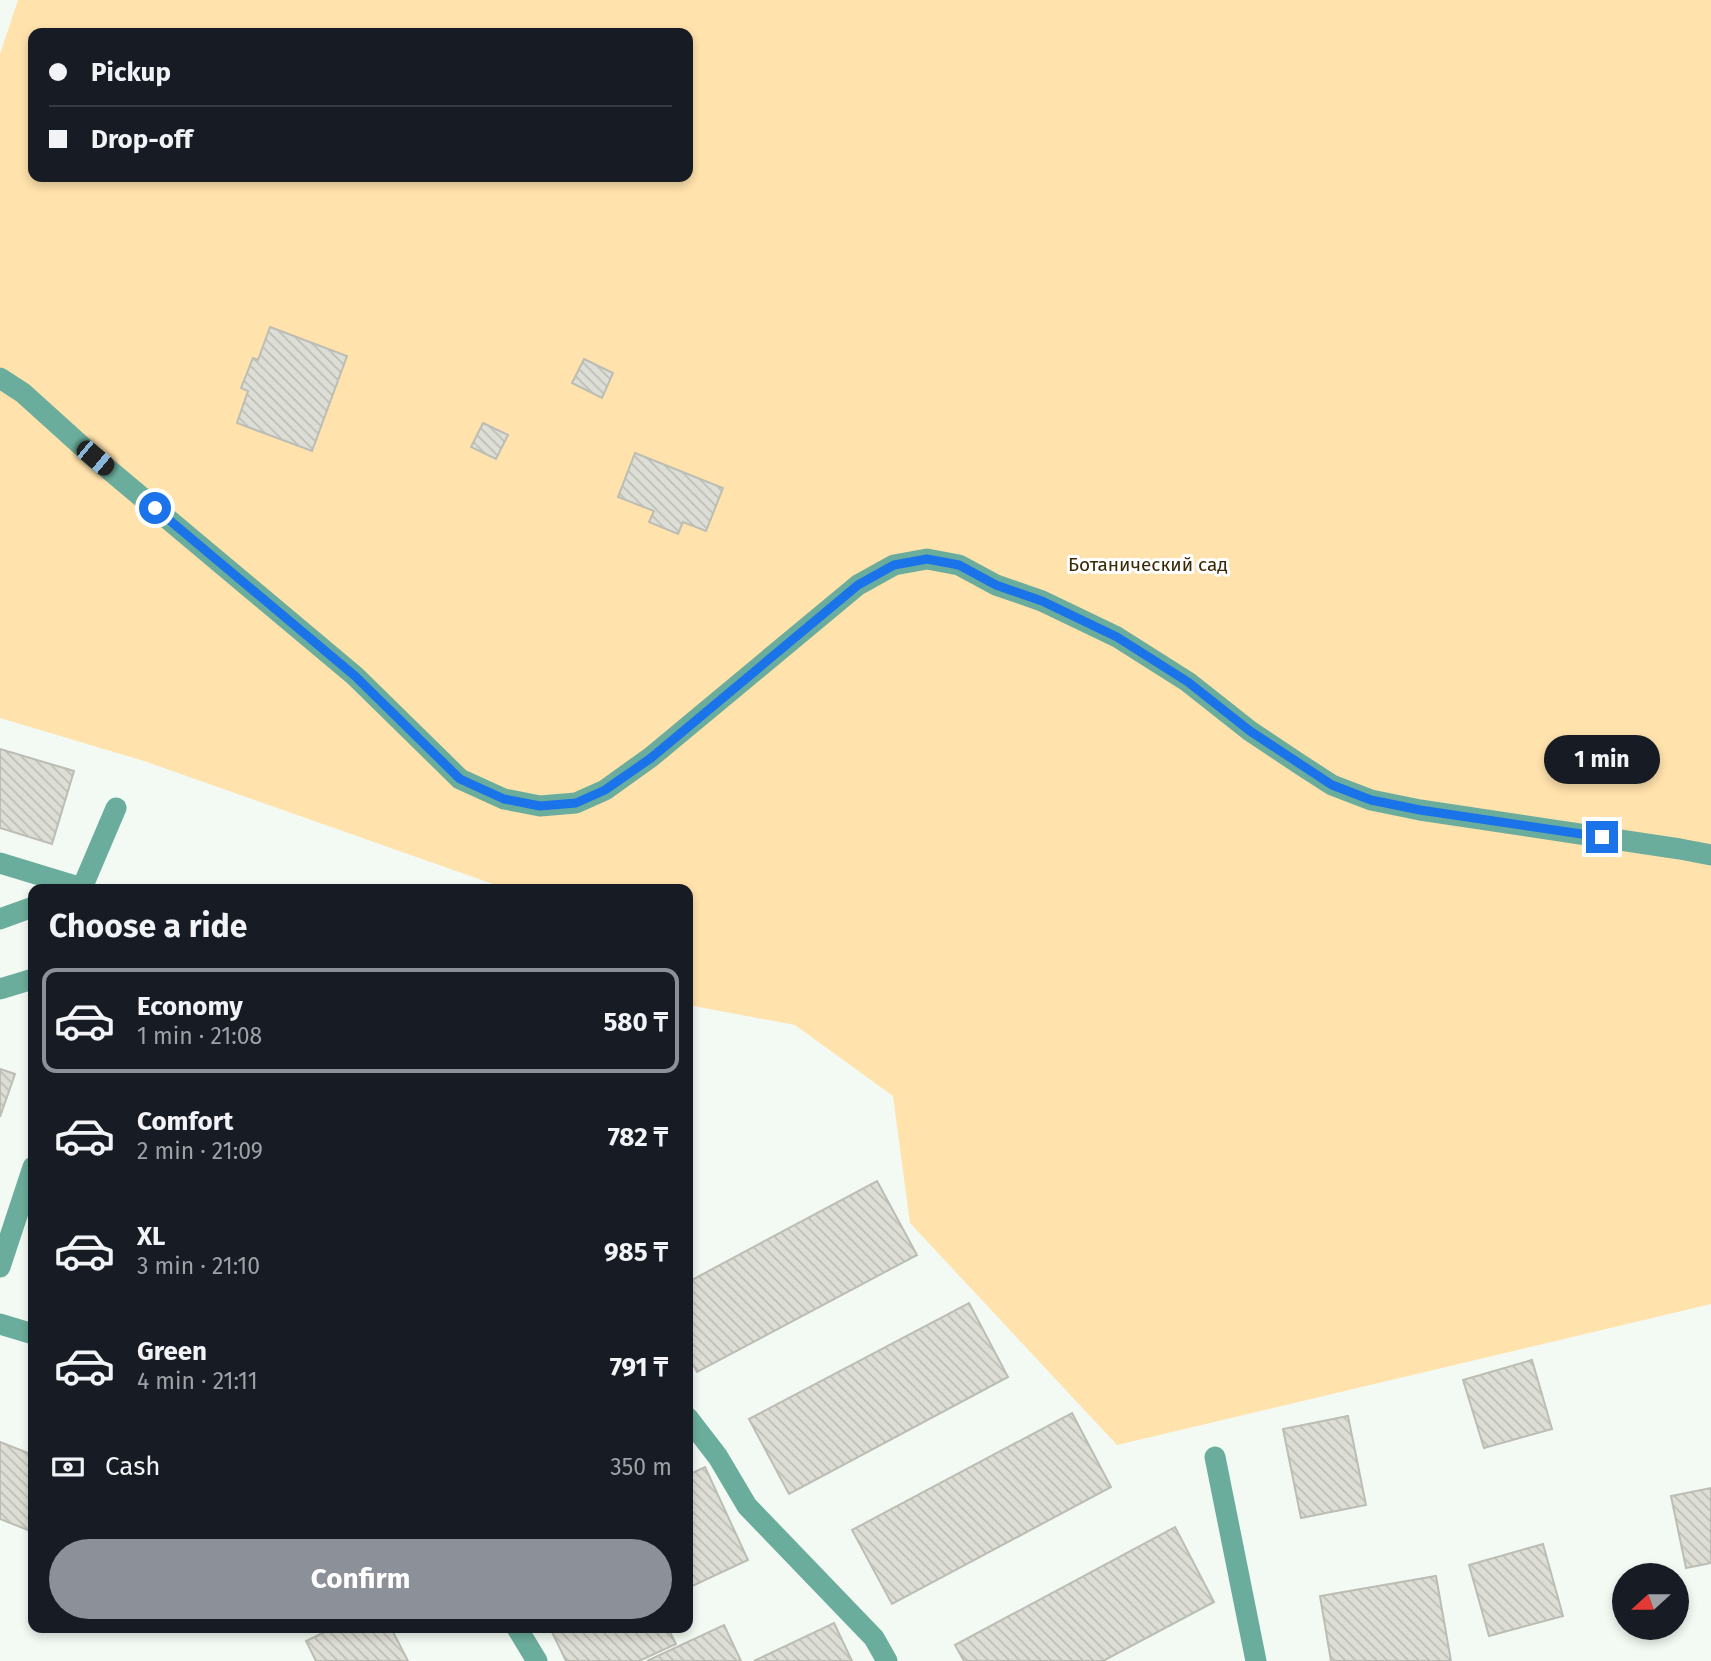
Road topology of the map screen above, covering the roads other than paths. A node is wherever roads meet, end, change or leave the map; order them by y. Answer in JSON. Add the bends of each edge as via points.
{"nodes":[{"id":1,"x":0,"y":378,"type":"edge"},
{"id":2,"x":116,"y":808,"type":"dead end"},
{"id":3,"x":1711,"y":855,"type":"edge"},
{"id":4,"x":0,"y":863,"type":"edge"},
{"id":5,"x":65,"y":884,"type":"edge"},
{"id":6,"x":83,"y":884,"type":"edge"},
{"id":7,"x":28,"y":909,"type":"edge"},
{"id":8,"x":0,"y":919,"type":"edge"},
{"id":9,"x":28,"y":981,"type":"edge"},
{"id":10,"x":0,"y":989,"type":"edge"},
{"id":11,"x":28,"y":1182,"type":"edge"},
{"id":12,"x":0,"y":1267,"type":"edge"},
{"id":13,"x":0,"y":1324,"type":"edge"},
{"id":14,"x":28,"y":1332,"type":"edge"},
{"id":15,"x":693,"y":1424,"type":"edge"},
{"id":16,"x":1215,"y":1457,"type":"dead end"},
{"id":17,"x":520,"y":1633,"type":"edge"},
{"id":18,"x":537,"y":1661,"type":"edge"},
{"id":19,"x":887,"y":1661,"type":"edge"},
{"id":20,"x":1256,"y":1661,"type":"edge"}],
"edges":[{"from":1,"to":3,"type":"lane","via":[[355,676],[460,779],[504,799],[540,806],[576,803],[605,790],[651,758],[858,585],[894,565],[927,559],[959,565],[1117,637],[1332,785],[1371,800]]},
{"from":2,"to":6,"type":"lane"},
{"from":4,"to":5,"type":"lane"},
{"from":7,"to":8,"type":"lane"},
{"from":9,"to":10,"type":"lane"},
{"from":11,"to":12,"type":"lane"},
{"from":13,"to":14,"type":"lane"},
{"from":15,"to":19,"type":"lane","via":[[747,1506],[874,1638]]},
{"from":16,"to":20,"type":"lane"},
{"from":17,"to":18,"type":"lane"}]}
